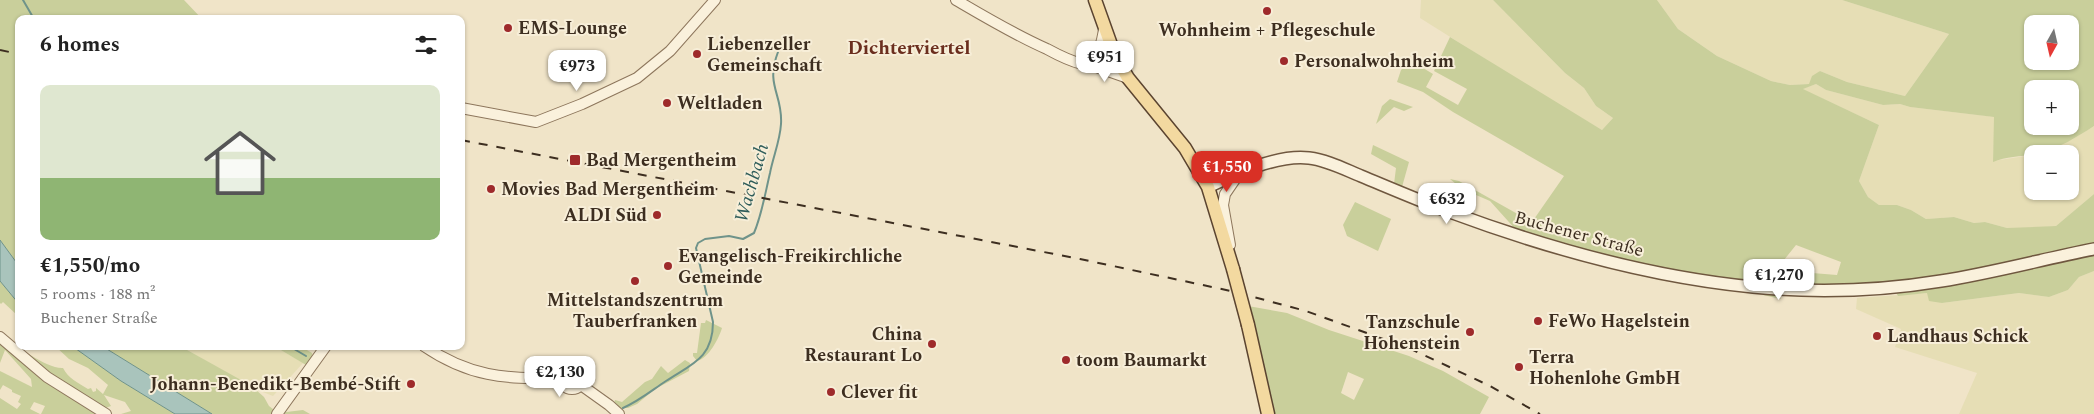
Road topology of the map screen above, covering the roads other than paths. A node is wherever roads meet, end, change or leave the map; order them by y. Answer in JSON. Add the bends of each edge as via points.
{"nodes":[{"id":1,"x":714,"y":0,"type":"edge"},
{"id":2,"x":956,"y":0,"type":"edge"},
{"id":3,"x":1095,"y":0,"type":"edge"},
{"id":4,"x":1104,"y":29,"type":"junction"},
{"id":5,"x":1115,"y":56,"type":"junction"},
{"id":6,"x":1090,"y":64,"type":"junction"},
{"id":7,"x":1128,"y":78,"type":"junction"},
{"id":8,"x":465,"y":109,"type":"edge"},
{"id":9,"x":1191,"y":157,"type":"junction"},
{"id":10,"x":1237,"y":175,"type":"junction"},
{"id":11,"x":1208,"y":187,"type":"junction"},
{"id":12,"x":2094,"y":248,"type":"edge"},
{"id":13,"x":1232,"y":265,"type":"junction"},
{"id":14,"x":0,"y":337,"type":"edge"},
{"id":15,"x":15,"y":350,"type":"edge"},
{"id":16,"x":15,"y":350,"type":"edge"},
{"id":17,"x":323,"y":350,"type":"edge"},
{"id":18,"x":430,"y":350,"type":"edge"},
{"id":19,"x":559,"y":379,"type":"junction"},
{"id":20,"x":581,"y":386,"type":"junction"},
{"id":21,"x":278,"y":413,"type":"edge"},
{"id":22,"x":106,"y":414,"type":"edge"},
{"id":23,"x":619,"y":414,"type":"edge"},
{"id":24,"x":1268,"y":414,"type":"edge"}],
"edges":[{"from":1,"to":8,"type":"street","via":[[670,52],[637,78],[602,95],[536,122]]},
{"from":2,"to":6,"type":"street","via":[[1030,42]]},
{"from":3,"to":4,"type":"main road"},
{"from":4,"to":5,"type":"main road"},
{"from":4,"to":6,"type":"street","via":[[1100,49]]},
{"from":5,"to":6,"type":"street"},
{"from":5,"to":7,"type":"main road"},
{"from":6,"to":7,"type":"street"},
{"from":7,"to":9,"type":"main road"},
{"from":9,"to":10,"type":"main road","via":[[1214,176]]},
{"from":9,"to":11,"type":"main road"},
{"from":10,"to":11,"type":"main road","name":"Buchener Straße"},
{"from":10,"to":12,"type":"main road","name":"Buchener Straße","via":[[1288,158],[1309,158],[1335,165],[1516,236],[1564,250],[1695,280],[1754,287],[1822,290],[1928,283]]},
{"from":10,"to":13,"type":"street","via":[[1225,194],[1223,205]]},
{"from":11,"to":13,"type":"main road"},
{"from":13,"to":24,"type":"main road","bridge":true},
{"from":14,"to":16,"type":"street"},
{"from":15,"to":22,"type":"street","via":[[47,377]]},
{"from":17,"to":21,"type":"street"},
{"from":18,"to":19,"type":"street","via":[[446,360],[487,375]]},
{"from":19,"to":20,"type":"street","via":[[567,388]]},
{"from":19,"to":20,"type":"street","via":[[560,370],[564,367],[578,366],[584,376]]},
{"from":20,"to":23,"type":"street"}]}
